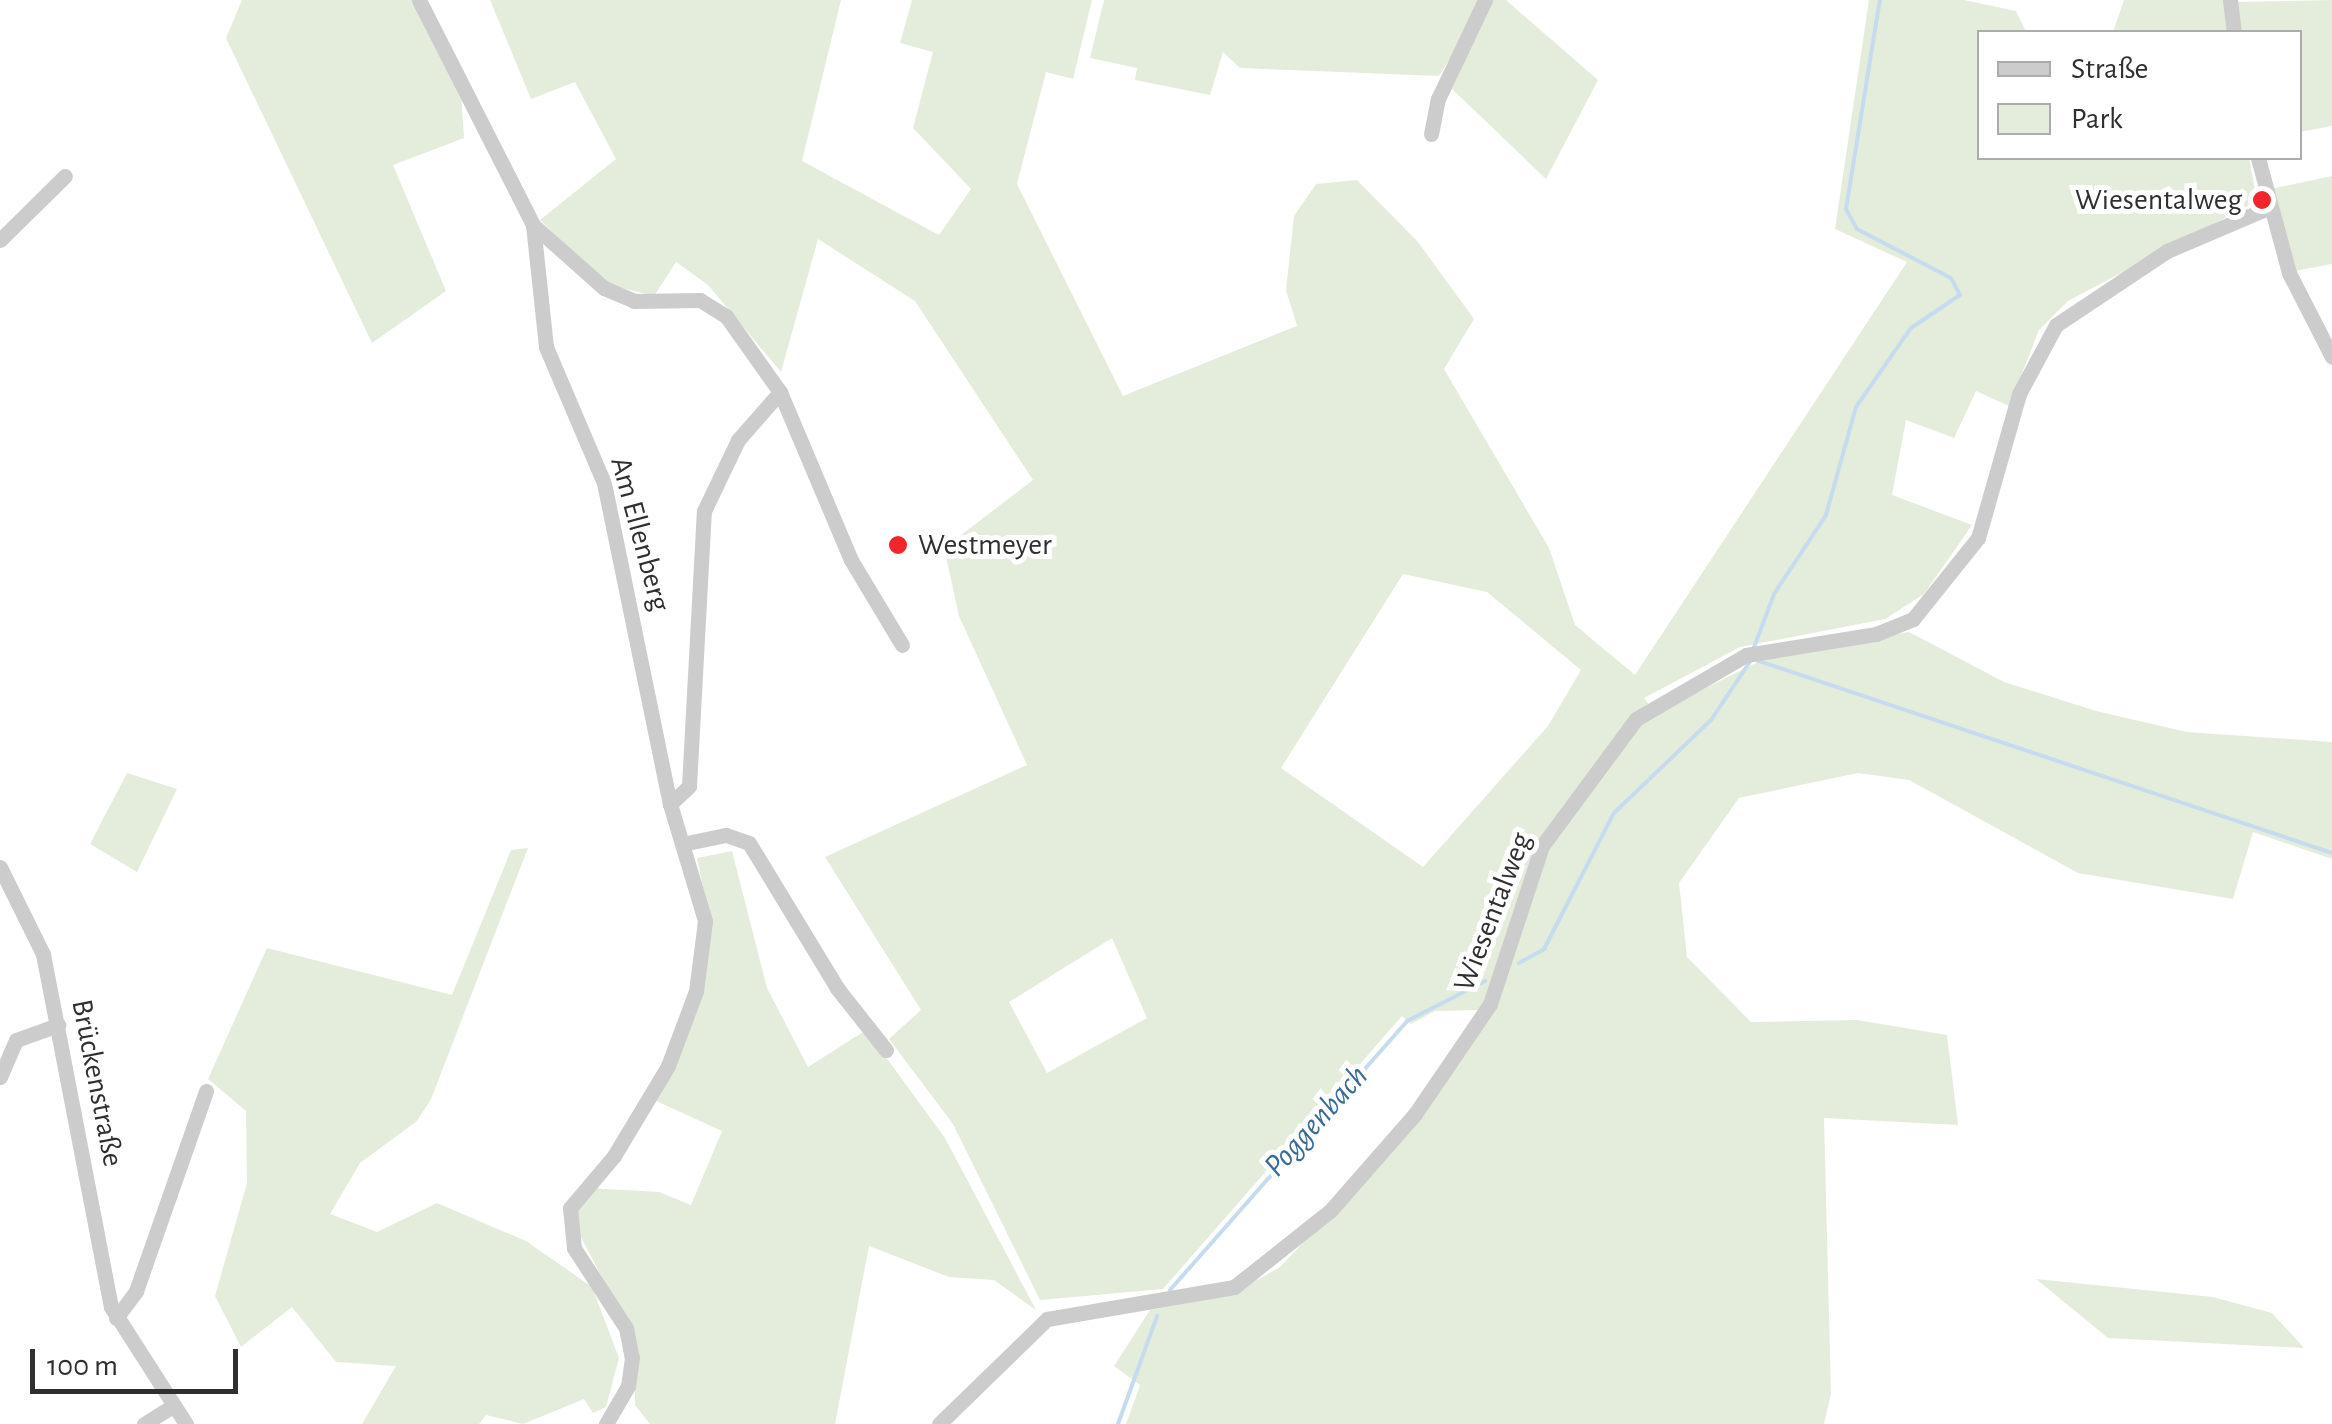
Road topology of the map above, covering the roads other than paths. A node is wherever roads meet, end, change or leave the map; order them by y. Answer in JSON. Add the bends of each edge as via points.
{"nodes":[{"id":1,"x":419,"y":0,"type":"edge"},
{"id":2,"x":1486,"y":0,"type":"edge"},
{"id":3,"x":2230,"y":0,"type":"edge"},
{"id":4,"x":2234,"y":30,"type":"edge"},
{"id":5,"x":1431,"y":134,"type":"dead end"},
{"id":6,"x":2258,"y":160,"type":"edge"},
{"id":7,"x":64,"y":176,"type":"dead end"},
{"id":8,"x":2268,"y":208,"type":"junction"},
{"id":9,"x":533,"y":225,"type":"junction"},
{"id":10,"x":0,"y":240,"type":"edge"},
{"id":11,"x":2332,"y":357,"type":"edge"},
{"id":12,"x":780,"y":392,"type":"junction"},
{"id":13,"x":902,"y":645,"type":"dead end"},
{"id":14,"x":670,"y":804,"type":"junction"},
{"id":15,"x":682,"y":844,"type":"junction"},
{"id":16,"x":0,"y":866,"type":"edge"},
{"id":17,"x":58,"y":1025,"type":"junction"},
{"id":18,"x":886,"y":1050,"type":"dead end"},
{"id":19,"x":0,"y":1077,"type":"edge"},
{"id":20,"x":206,"y":1091,"type":"dead end"},
{"id":21,"x":116,"y":1318,"type":"junction"},
{"id":22,"x":173,"y":1406,"type":"junction"},
{"id":23,"x":144,"y":1424,"type":"edge"},
{"id":24,"x":186,"y":1424,"type":"edge"},
{"id":25,"x":606,"y":1424,"type":"edge"},
{"id":26,"x":939,"y":1424,"type":"edge"}],
"edges":[{"from":1,"to":9,"type":"street","name":"Am Ellenberg"},
{"from":2,"to":5,"type":"street"},
{"from":3,"to":4,"type":"street"},
{"from":6,"to":8,"type":"street"},
{"from":7,"to":10,"type":"street"},
{"from":8,"to":11,"type":"street","via":[[2289,273]]},
{"from":8,"to":26,"type":"street","name":"Wiesentalweg","via":[[2166,251],[2056,325],[2019,394],[1978,538],[1933,602],[1876,634],[1752,653],[1661,698],[1602,760],[1542,846],[1490,1004],[1415,1114],[1330,1211],[1234,1286],[1047,1319]]},
{"from":9,"to":12,"type":"street","name":"Am Ellenberg","via":[[604,288],[634,300],[700,300],[726,316]]},
{"from":9,"to":14,"type":"street","name":"Am Ellenberg","via":[[546,347],[604,482]]},
{"from":12,"to":13,"type":"street","name":"Am Ellenberg","via":[[851,560]]},
{"from":12,"to":14,"type":"street","name":"Am Ellenberg","via":[[738,440],[704,512],[689,786]]},
{"from":14,"to":15,"type":"street","name":"Am Ellenberg"},
{"from":15,"to":18,"type":"street","via":[[726,835],[749,843],[836,988]]},
{"from":15,"to":25,"type":"street","name":"Am Ellenberg","via":[[705,921],[696,992],[636,1125],[570,1208],[574,1248],[626,1328],[632,1358],[628,1386]]},
{"from":16,"to":17,"type":"street","name":"Brückenstraße","via":[[43,954]]},
{"from":17,"to":19,"type":"street","via":[[16,1040]]},
{"from":17,"to":21,"type":"street","name":"Brückenstraße"},
{"from":20,"to":21,"type":"street","via":[[136,1291]]},
{"from":21,"to":22,"type":"street","name":"Brückenstraße"},
{"from":22,"to":23,"type":"street"},
{"from":22,"to":24,"type":"street","name":"Brückenstraße"}]}
